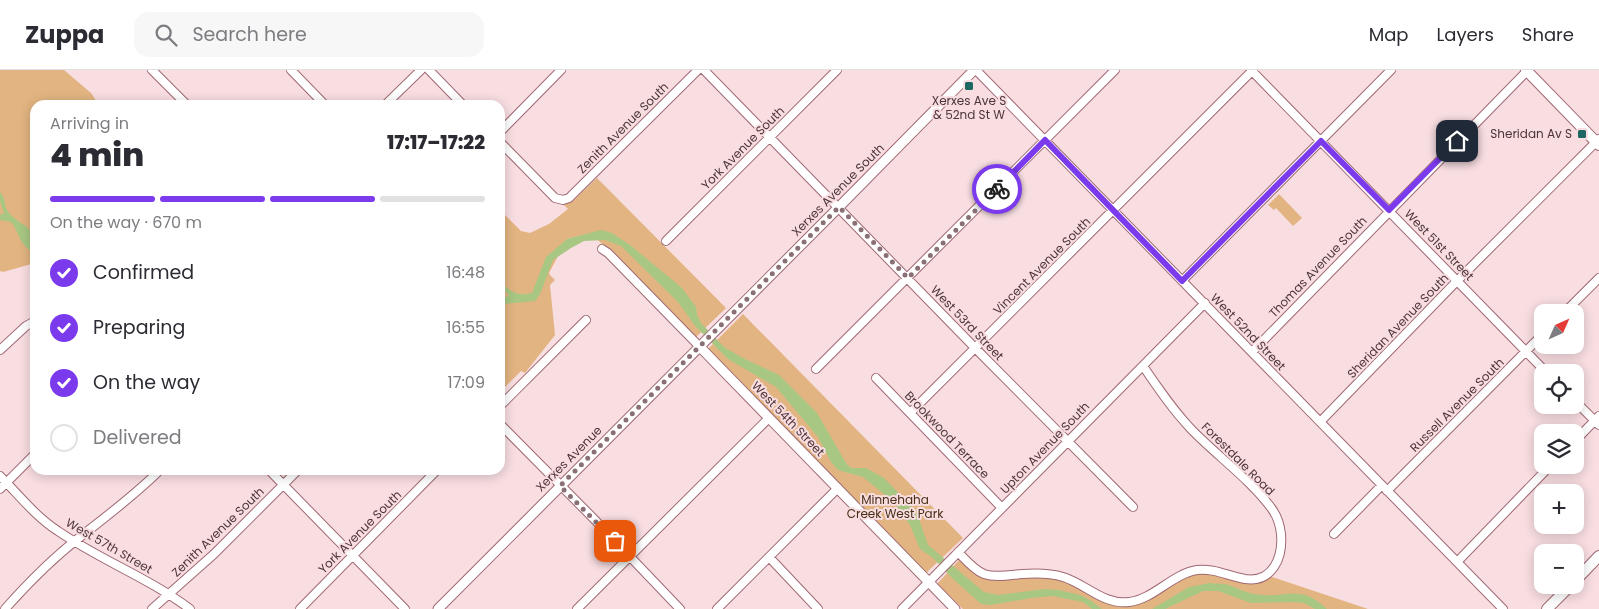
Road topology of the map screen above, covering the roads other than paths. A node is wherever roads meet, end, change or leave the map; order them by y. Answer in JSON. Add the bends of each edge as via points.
{"nodes":[{"id":1,"x":152,"y":70,"type":"edge"},
{"id":2,"x":291,"y":70,"type":"edge"},
{"id":3,"x":421,"y":70,"type":"edge"},
{"id":4,"x":429,"y":70,"type":"edge"},
{"id":5,"x":561,"y":70,"type":"edge"},
{"id":6,"x":698,"y":70,"type":"edge"},
{"id":7,"x":704,"y":70,"type":"edge"},
{"id":8,"x":837,"y":70,"type":"edge"},
{"id":9,"x":975,"y":70,"type":"edge"},
{"id":10,"x":1115,"y":70,"type":"edge"},
{"id":11,"x":1252,"y":70,"type":"edge"},
{"id":12,"x":1391,"y":70,"type":"edge"},
{"id":13,"x":1527,"y":70,"type":"edge"},
{"id":14,"x":181,"y":100,"type":"edge"},
{"id":15,"x":320,"y":100,"type":"edge"},
{"id":16,"x":390,"y":100,"type":"edge"},
{"id":17,"x":459,"y":100,"type":"edge"},
{"id":18,"x":505,"y":127,"type":"edge"},
{"id":19,"x":770,"y":138,"type":"junction"},
{"id":20,"x":1045,"y":140,"type":"junction"},
{"id":21,"x":1321,"y":141,"type":"junction"},
{"id":22,"x":1598,"y":142,"type":"edge"},
{"id":23,"x":505,"y":147,"type":"edge"},
{"id":24,"x":839,"y":207,"type":"junction"},
{"id":25,"x":1114,"y":210,"type":"junction"},
{"id":26,"x":1389,"y":210,"type":"junction"},
{"id":27,"x":666,"y":242,"type":"dead end"},
{"id":28,"x":602,"y":249,"type":"dead end"},
{"id":29,"x":908,"y":278,"type":"junction"},
{"id":30,"x":1599,"y":278,"type":"edge"},
{"id":31,"x":1182,"y":281,"type":"junction"},
{"id":32,"x":1457,"y":281,"type":"junction"},
{"id":33,"x":1205,"y":304,"type":"junction"},
{"id":34,"x":1573,"y":304,"type":"edge"},
{"id":35,"x":586,"y":320,"type":"dead end"},
{"id":36,"x":30,"y":324,"type":"edge"},
{"id":37,"x":718,"y":326,"type":"joint"},
{"id":38,"x":702,"y":343,"type":"junction"},
{"id":39,"x":1534,"y":344,"type":"edge"},
{"id":40,"x":975,"y":348,"type":"junction"},
{"id":41,"x":0,"y":350,"type":"edge"},
{"id":42,"x":1252,"y":352,"type":"junction"},
{"id":43,"x":1526,"y":352,"type":"junction"},
{"id":44,"x":1538,"y":364,"type":"edge"},
{"id":45,"x":1143,"y":366,"type":"junction"},
{"id":46,"x":816,"y":369,"type":"dead end"},
{"id":47,"x":876,"y":378,"type":"dead end"},
{"id":48,"x":505,"y":401,"type":"edge"},
{"id":49,"x":1584,"y":409,"type":"edge"},
{"id":50,"x":910,"y":414,"type":"junction"},
{"id":51,"x":769,"y":418,"type":"junction"},
{"id":52,"x":1598,"y":421,"type":"edge"},
{"id":53,"x":1320,"y":422,"type":"junction"},
{"id":54,"x":505,"y":429,"type":"edge"},
{"id":55,"x":1584,"y":433,"type":"edge"},
{"id":56,"x":1068,"y":440,"type":"junction"},
{"id":57,"x":30,"y":459,"type":"edge"},
{"id":58,"x":1542,"y":474,"type":"edge"},
{"id":59,"x":155,"y":475,"type":"edge"},
{"id":60,"x":274,"y":475,"type":"edge"},
{"id":61,"x":293,"y":475,"type":"edge"},
{"id":62,"x":432,"y":475,"type":"edge"},
{"id":63,"x":0,"y":476,"type":"edge"},
{"id":64,"x":6,"y":483,"type":"junction"},
{"id":65,"x":283,"y":485,"type":"junction"},
{"id":66,"x":560,"y":486,"type":"junction"},
{"id":67,"x":838,"y":488,"type":"junction"},
{"id":68,"x":1385,"y":488,"type":"junction"},
{"id":69,"x":0,"y":489,"type":"edge"},
{"id":70,"x":1133,"y":507,"type":"dead end"},
{"id":71,"x":1002,"y":508,"type":"junction"},
{"id":72,"x":1334,"y":534,"type":"dead end"},
{"id":73,"x":74,"y":542,"type":"junction"},
{"id":74,"x":955,"y":555,"type":"junction"},
{"id":75,"x":353,"y":556,"type":"junction"},
{"id":76,"x":630,"y":556,"type":"junction"},
{"id":77,"x":1599,"y":556,"type":"edge"},
{"id":78,"x":769,"y":557,"type":"junction"},
{"id":79,"x":1457,"y":562,"type":"junction"},
{"id":80,"x":1584,"y":572,"type":"edge"},
{"id":81,"x":929,"y":582,"type":"junction"},
{"id":82,"x":1562,"y":594,"type":"edge"},
{"id":83,"x":169,"y":595,"type":"junction"},
{"id":84,"x":6,"y":609,"type":"edge"},
{"id":85,"x":152,"y":609,"type":"edge"},
{"id":86,"x":190,"y":609,"type":"edge"},
{"id":87,"x":300,"y":609,"type":"edge"},
{"id":88,"x":405,"y":609,"type":"edge"},
{"id":89,"x":438,"y":609,"type":"edge"},
{"id":90,"x":577,"y":609,"type":"edge"},
{"id":91,"x":680,"y":609,"type":"edge"},
{"id":92,"x":717,"y":609,"type":"edge"},
{"id":93,"x":818,"y":609,"type":"edge"},
{"id":94,"x":902,"y":609,"type":"edge"},
{"id":95,"x":955,"y":609,"type":"edge"},
{"id":96,"x":1503,"y":609,"type":"edge"},
{"id":97,"x":1547,"y":609,"type":"edge"}],
"edges":[{"from":1,"to":14,"type":"street"},
{"from":2,"to":15,"type":"street"},
{"from":3,"to":16,"type":"street"},
{"from":4,"to":17,"type":"street"},
{"from":5,"to":18,"type":"street"},
{"from":6,"to":23,"type":"street","name":"Zenith Avenue South","via":[[569,198],[555,198]]},
{"from":7,"to":19,"type":"street","name":"West 53rd Street"},
{"from":8,"to":19,"type":"street","name":"York Avenue South"},
{"from":9,"to":20,"type":"street","name":"West 52nd Street"},
{"from":9,"to":24,"type":"street","name":"Xerxes Avenue South"},
{"from":10,"to":20,"type":"street"},
{"from":11,"to":21,"type":"street","name":"West 51st Street"},
{"from":11,"to":25,"type":"street","name":"Vincent Avenue South"},
{"from":12,"to":21,"type":"street"},
{"from":13,"to":22,"type":"main road"},
{"from":13,"to":26,"type":"street","name":"Thomas Avenue South"},
{"from":19,"to":24,"type":"street","name":"West 53rd Street"},
{"from":19,"to":27,"type":"street","name":"York Avenue South"},
{"from":20,"to":25,"type":"street","name":"West 52nd Street"},
{"from":20,"to":29,"type":"street"},
{"from":21,"to":26,"type":"street","name":"West 51st Street"},
{"from":21,"to":31,"type":"street"},
{"from":22,"to":32,"type":"street","name":"Sheridan Avenue South"},
{"from":24,"to":29,"type":"street","name":"West 53rd Street"},
{"from":24,"to":37,"type":"street","name":"Xerxes Avenue South"},
{"from":25,"to":31,"type":"street","name":"West 52nd Street"},
{"from":25,"to":40,"type":"street","name":"Vincent Avenue South"},
{"from":26,"to":32,"type":"street","name":"West 51st Street"},
{"from":26,"to":42,"type":"street","name":"Thomas Avenue South"},
{"from":28,"to":38,"type":"street","name":"West 54th Street"},
{"from":29,"to":40,"type":"street","name":"West 53rd Street"},
{"from":29,"to":46,"type":"street"},
{"from":30,"to":34,"type":"street"},
{"from":31,"to":33,"type":"street","name":"West 52nd Street"},
{"from":32,"to":43,"type":"street","name":"West 51st Street"},
{"from":32,"to":53,"type":"street","name":"Sheridan Avenue South"},
{"from":33,"to":42,"type":"street","name":"West 52nd Street"},
{"from":33,"to":45,"type":"street","name":"Upton Avenue South"},
{"from":35,"to":48,"type":"street"},
{"from":36,"to":41,"type":"street"},
{"from":37,"to":38,"type":"street","name":"Xerxes Avenue"},
{"from":38,"to":51,"type":"street","name":"West 54th Street"},
{"from":38,"to":66,"type":"street","name":"Xerxes Avenue"},
{"from":39,"to":43,"type":"street","name":"Russell Avenue South"},
{"from":40,"to":50,"type":"street","name":"Vincent Avenue South"},
{"from":40,"to":56,"type":"street","name":"West 53rd Street"},
{"from":42,"to":53,"type":"street","name":"West 52nd Street"},
{"from":43,"to":44,"type":"street","name":"West 51st Street"},
{"from":43,"to":68,"type":"street","name":"Russell Avenue South"},
{"from":45,"to":56,"type":"street","name":"Upton Avenue South"},
{"from":45,"to":74,"type":"street","name":"Forestdale Road","via":[[1190,428],[1273,510],[1281,534],[1280,556],[1270,572],[1254,579],[1244,579],[1208,569],[1195,571],[1181,575],[1140,599],[1119,602],[1056,576],[985,574]]},
{"from":47,"to":50,"type":"street","name":"Brookwood Terrace"},
{"from":49,"to":52,"type":"street"},
{"from":50,"to":71,"type":"street","name":"Brookwood Terrace"},
{"from":51,"to":67,"type":"street","name":"West 54th Street"},
{"from":51,"to":76,"type":"street"},
{"from":52,"to":55,"type":"street"},
{"from":53,"to":68,"type":"street","name":"West 52nd Street"},
{"from":54,"to":66,"type":"street"},
{"from":56,"to":70,"type":"street","name":"West 53rd Street"},
{"from":56,"to":71,"type":"street","name":"Upton Avenue South"},
{"from":57,"to":64,"type":"street"},
{"from":58,"to":79,"type":"street"},
{"from":59,"to":73,"type":"street","via":[[129,500]]},
{"from":60,"to":65,"type":"street"},
{"from":61,"to":65,"type":"street","name":"Zenith Avenue South"},
{"from":62,"to":75,"type":"street","name":"York Avenue South"},
{"from":63,"to":64,"type":"street","name":"West 57th Street"},
{"from":64,"to":69,"type":"street"},
{"from":64,"to":73,"type":"street","name":"West 57th Street","via":[[38,516]]},
{"from":65,"to":75,"type":"street"},
{"from":65,"to":83,"type":"street","name":"Zenith Avenue South"},
{"from":66,"to":76,"type":"street"},
{"from":66,"to":89,"type":"street","name":"Xerxes Avenue"},
{"from":67,"to":78,"type":"street"},
{"from":67,"to":81,"type":"street","name":"West 54th Street"},
{"from":68,"to":72,"type":"street","name":"Russell Avenue South"},
{"from":68,"to":79,"type":"street","name":"West 52nd Street"},
{"from":71,"to":74,"type":"street","name":"Upton Avenue South"},
{"from":73,"to":83,"type":"street","name":"West 57th Street"},
{"from":73,"to":84,"type":"street"},
{"from":74,"to":81,"type":"street","name":"Upton Avenue South"},
{"from":75,"to":87,"type":"street","name":"York Avenue South"},
{"from":75,"to":88,"type":"street"},
{"from":76,"to":90,"type":"street"},
{"from":76,"to":91,"type":"street"},
{"from":77,"to":80,"type":"main road"},
{"from":78,"to":92,"type":"street"},
{"from":78,"to":93,"type":"street"},
{"from":79,"to":96,"type":"street","name":"West 52nd Street"},
{"from":81,"to":94,"type":"street","name":"Upton Avenue South"},
{"from":81,"to":95,"type":"street","name":"West 54th Street"},
{"from":82,"to":97,"type":"main road"},
{"from":83,"to":85,"type":"street","name":"Zenith Avenue South"},
{"from":83,"to":86,"type":"street","name":"West 57th Street"}]}
